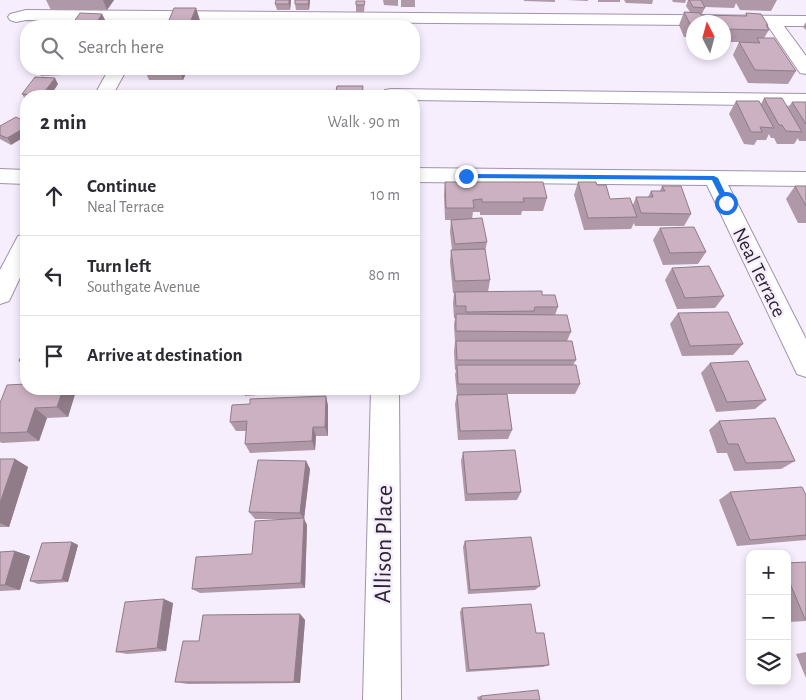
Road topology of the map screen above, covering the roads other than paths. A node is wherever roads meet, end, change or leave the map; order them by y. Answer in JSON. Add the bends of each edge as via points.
{"nodes":[{"id":1,"x":38,"y":0,"type":"edge"},
{"id":2,"x":155,"y":0,"type":"edge"},
{"id":3,"x":119,"y":20,"type":"edge"},
{"id":4,"x":145,"y":20,"type":"edge"},
{"id":5,"x":420,"y":21,"type":"edge"},
{"id":6,"x":773,"y":21,"type":"junction"},
{"id":7,"x":806,"y":21,"type":"edge"},
{"id":8,"x":806,"y":69,"type":"edge"},
{"id":9,"x":115,"y":75,"type":"edge"},
{"id":10,"x":106,"y":90,"type":"edge"},
{"id":11,"x":420,"y":94,"type":"edge"},
{"id":12,"x":806,"y":100,"type":"edge"},
{"id":13,"x":0,"y":176,"type":"edge"},
{"id":14,"x":20,"y":176,"type":"edge"},
{"id":15,"x":420,"y":176,"type":"edge"},
{"id":16,"x":714,"y":178,"type":"junction"},
{"id":17,"x":806,"y":179,"type":"edge"},
{"id":18,"x":20,"y":254,"type":"edge"},
{"id":19,"x":0,"y":294,"type":"edge"},
{"id":20,"x":806,"y":366,"type":"edge"},
{"id":21,"x":385,"y":395,"type":"edge"},
{"id":22,"x":382,"y":700,"type":"edge"}],
"edges":[{"from":1,"to":3,"type":"street","via":[[21,16]]},
{"from":2,"to":4,"type":"street"},
{"from":5,"to":6,"type":"street"},
{"from":6,"to":7,"type":"street"},
{"from":6,"to":8,"type":"street"},
{"from":9,"to":10,"type":"street"},
{"from":11,"to":12,"type":"street"},
{"from":13,"to":14,"type":"street"},
{"from":15,"to":16,"type":"street"},
{"from":16,"to":17,"type":"street"},
{"from":16,"to":20,"type":"street","name":"Neal Terrace"},
{"from":18,"to":19,"type":"street"},
{"from":21,"to":22,"type":"street","name":"Allison Place"}]}
